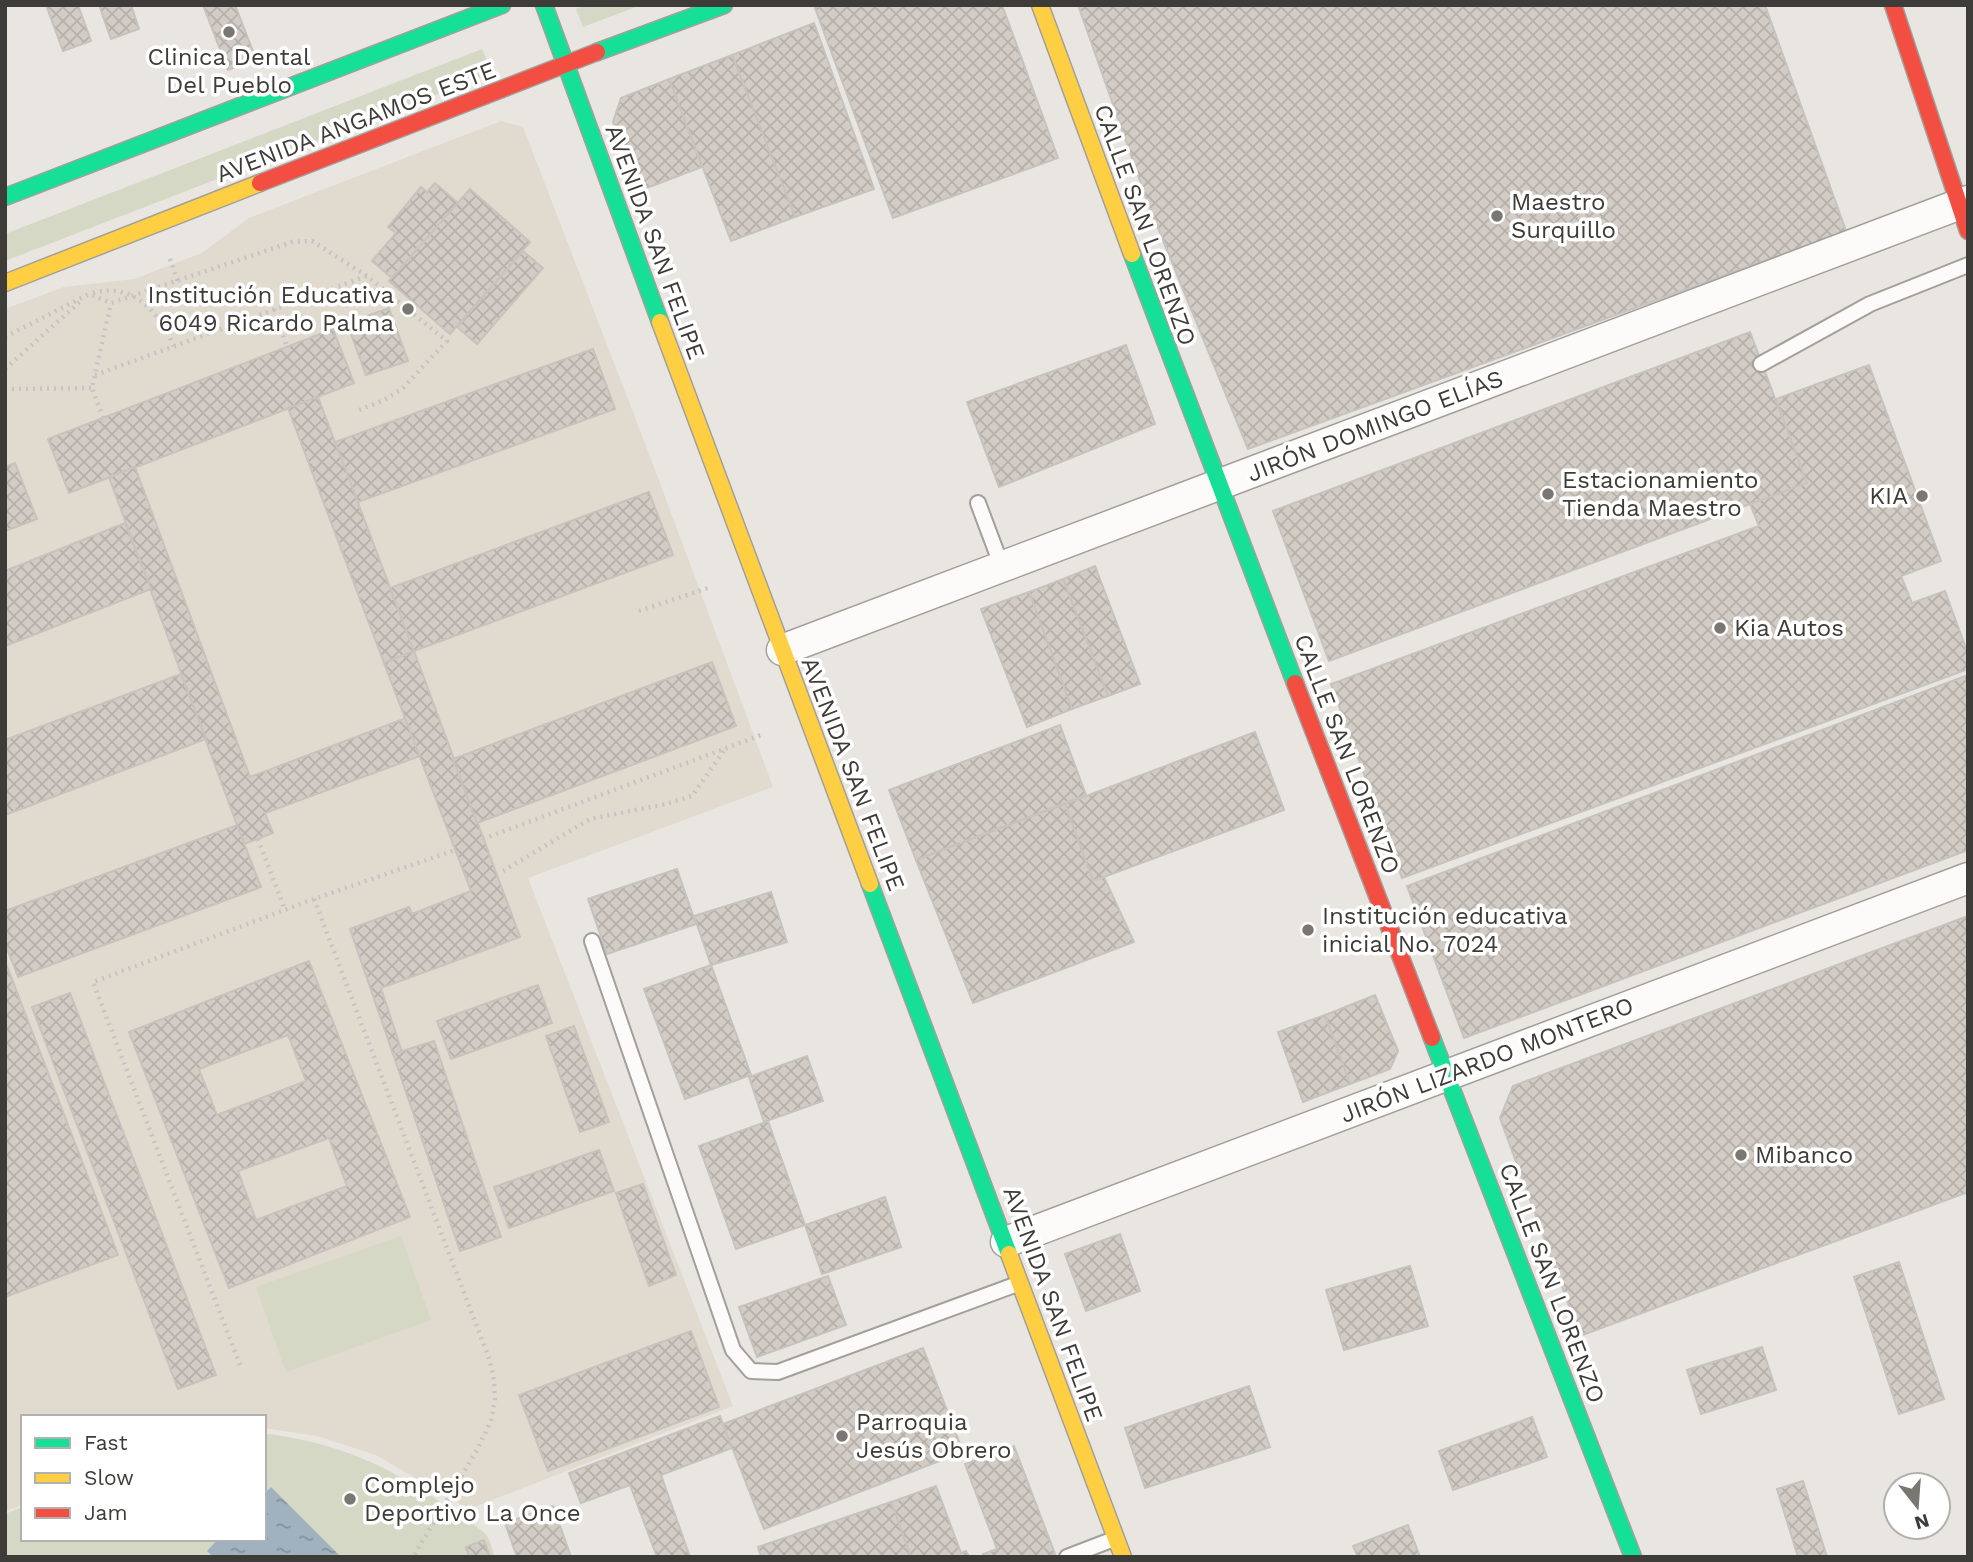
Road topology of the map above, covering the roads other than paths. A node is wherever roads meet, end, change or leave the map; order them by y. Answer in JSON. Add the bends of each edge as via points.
{"nodes":[{"id":1,"x":502,"y":5,"type":"edge"},
{"id":2,"x":544,"y":5,"type":"edge"},
{"id":3,"x":724,"y":5,"type":"edge"},
{"id":4,"x":1040,"y":5,"type":"edge"},
{"id":5,"x":1893,"y":5,"type":"edge"},
{"id":6,"x":565,"y":64,"type":"junction"},
{"id":7,"x":5,"y":197,"type":"edge"},
{"id":8,"x":1965,"y":212,"type":"edge"},
{"id":9,"x":1968,"y":265,"type":"edge"},
{"id":10,"x":5,"y":283,"type":"edge"},
{"id":11,"x":1761,"y":364,"type":"dead end"},
{"id":12,"x":1217,"y":485,"type":"junction"},
{"id":13,"x":978,"y":503,"type":"dead end"},
{"id":14,"x":1002,"y":567,"type":"junction"},
{"id":15,"x":782,"y":650,"type":"junction"},
{"id":16,"x":1968,"y":878,"type":"edge"},
{"id":17,"x":592,"y":941,"type":"dead end"},
{"id":18,"x":1447,"y":1075,"type":"junction"},
{"id":19,"x":1006,"y":1242,"type":"junction"},
{"id":20,"x":1021,"y":1283,"type":"junction"},
{"id":21,"x":1116,"y":1539,"type":"junction"},
{"id":22,"x":1067,"y":1557,"type":"edge"},
{"id":23,"x":1122,"y":1557,"type":"edge"},
{"id":24,"x":1633,"y":1557,"type":"edge"}],
"edges":[{"from":1,"to":7,"type":"street"},
{"from":2,"to":6,"type":"street","name":"AVENIDA SAN FELIPE"},
{"from":3,"to":6,"type":"street","name":"AVENIDA ANGAMOS ESTE"},
{"from":4,"to":12,"type":"street","name":"CALLE SAN LORENZO"},
{"from":5,"to":8,"type":"street"},
{"from":6,"to":10,"type":"street","name":"AVENIDA ANGAMOS ESTE"},
{"from":6,"to":15,"type":"street","name":"AVENIDA SAN FELIPE"},
{"from":8,"to":12,"type":"street","name":"JIRÓN DOMINGO ELÍAS"},
{"from":9,"to":11,"type":"lane","via":[[1870,304]]},
{"from":12,"to":14,"type":"street","name":"JIRÓN DOMINGO ELÍAS"},
{"from":12,"to":18,"type":"street","name":"CALLE SAN LORENZO"},
{"from":13,"to":14,"type":"lane"},
{"from":14,"to":15,"type":"street","name":"JIRÓN DOMINGO ELÍAS"},
{"from":15,"to":19,"type":"street","name":"AVENIDA SAN FELIPE"},
{"from":16,"to":18,"type":"street","name":"JIRÓN LIZARDO MONTERO"},
{"from":17,"to":20,"type":"lane","via":[[733,1350],[751,1371],[778,1372]]},
{"from":18,"to":19,"type":"street","name":"JIRÓN LIZARDO MONTERO"},
{"from":18,"to":24,"type":"street","name":"CALLE SAN LORENZO"},
{"from":19,"to":20,"type":"street","name":"AVENIDA SAN FELIPE"},
{"from":20,"to":21,"type":"street","name":"AVENIDA SAN FELIPE"},
{"from":21,"to":22,"type":"lane"},
{"from":21,"to":23,"type":"street","name":"AVENIDA SAN FELIPE"}]}
